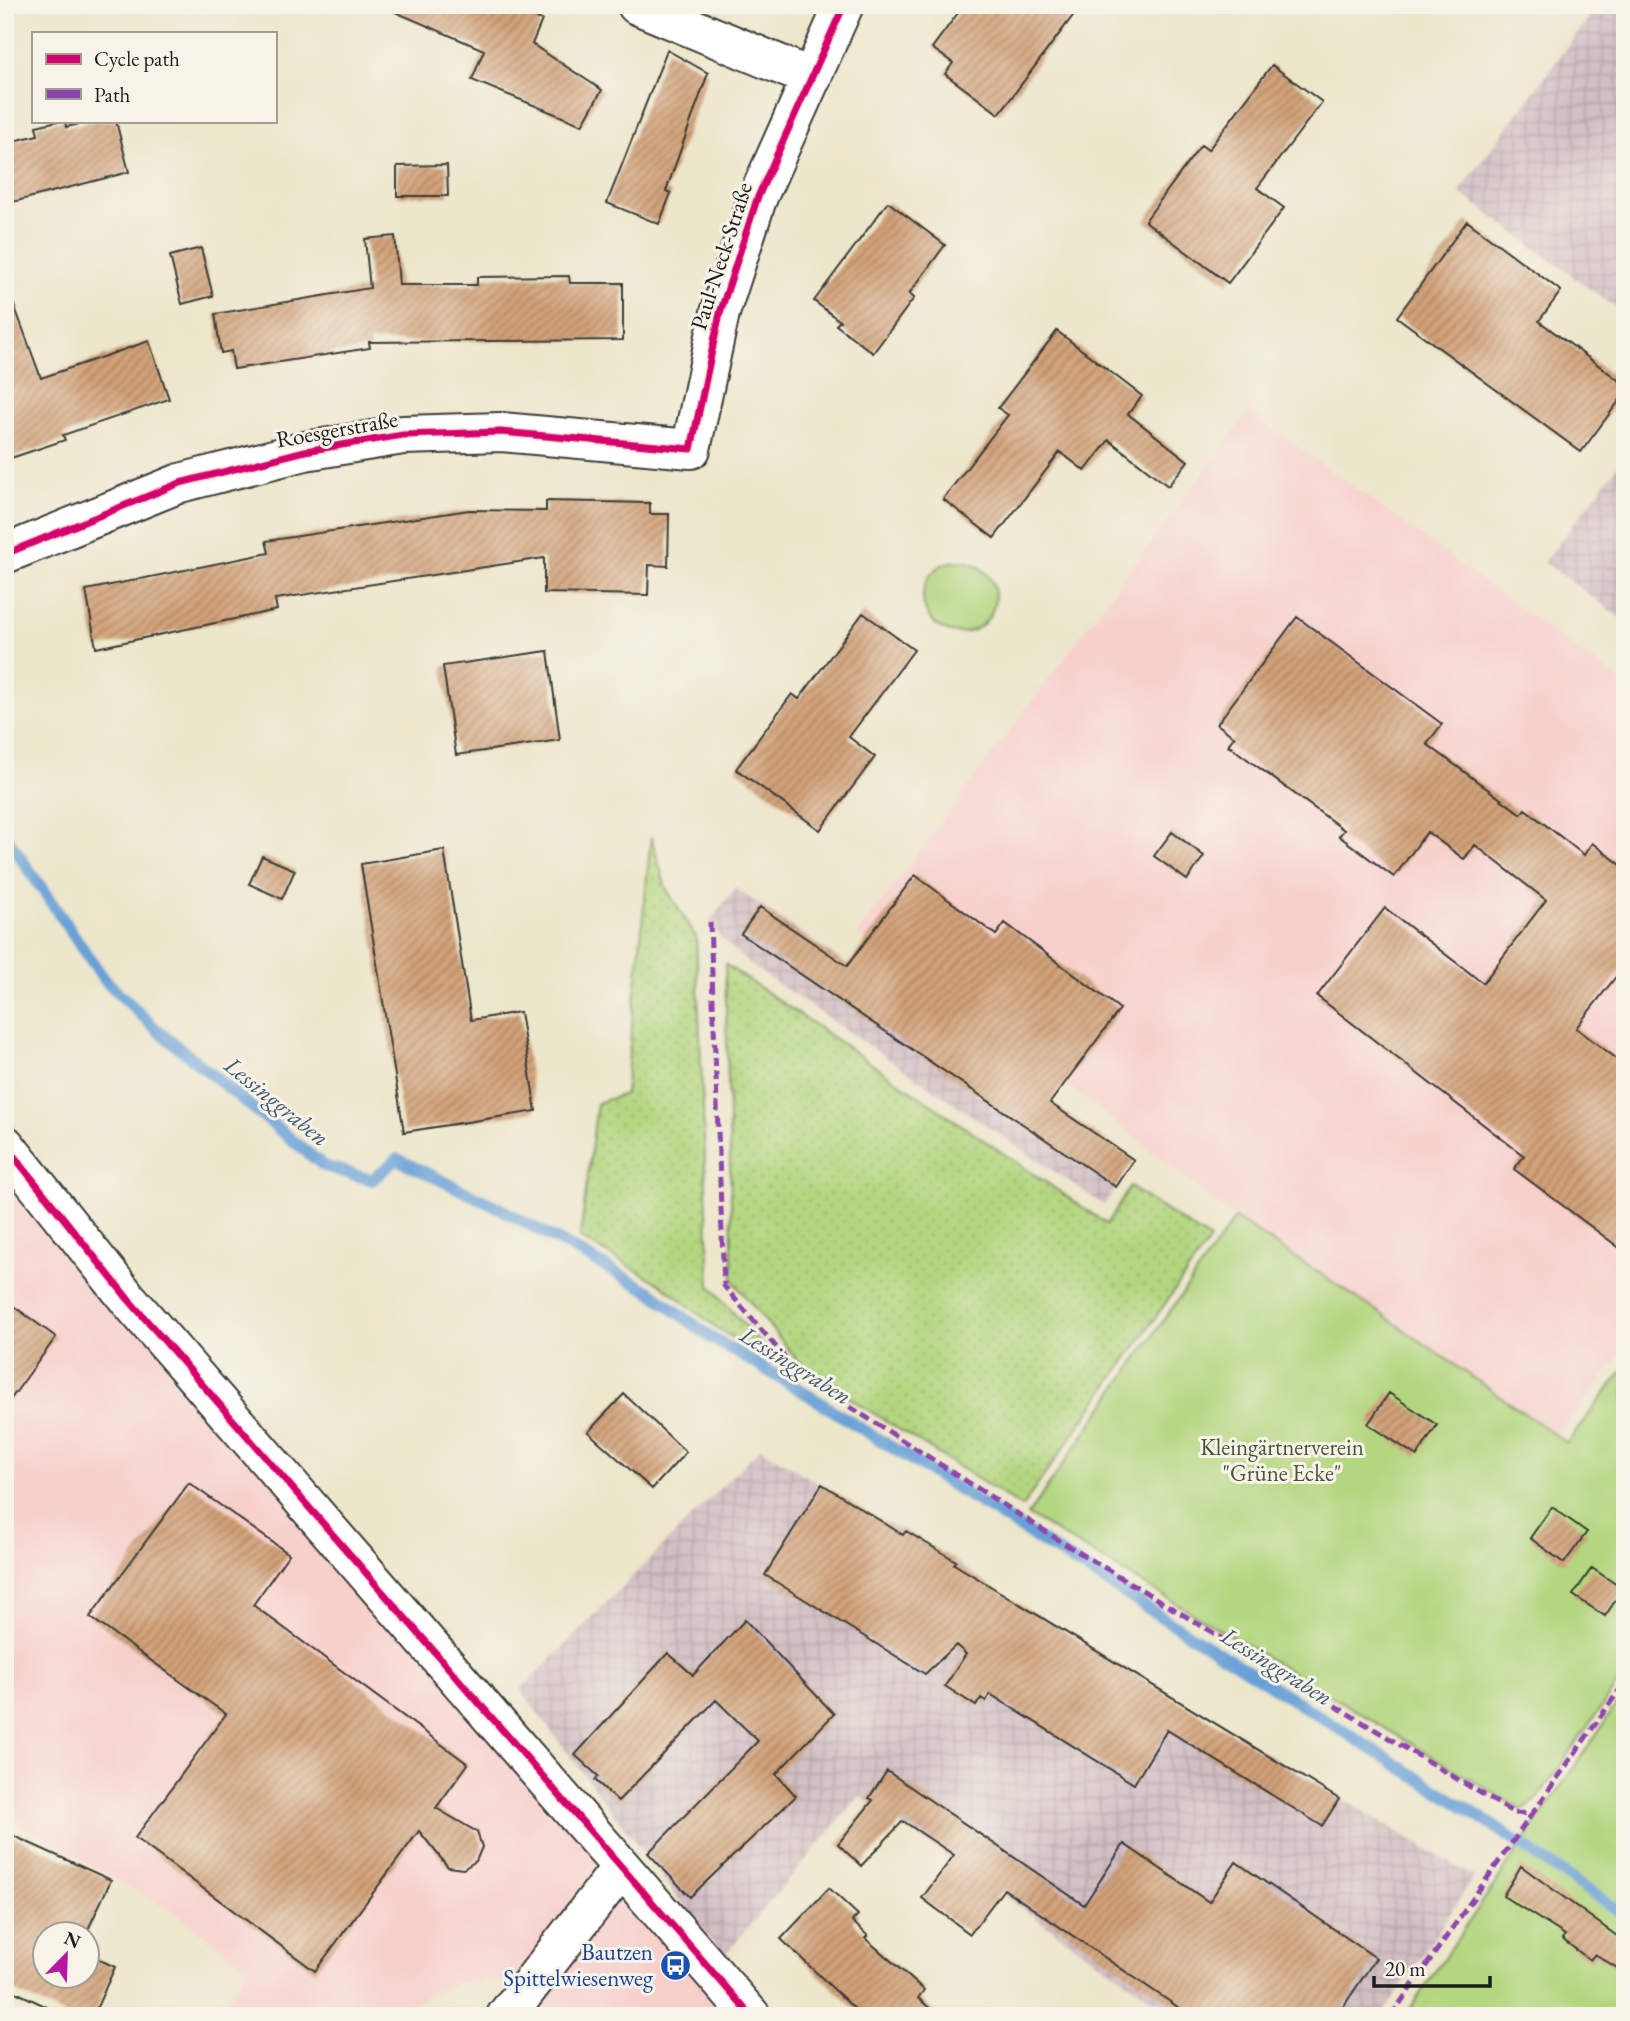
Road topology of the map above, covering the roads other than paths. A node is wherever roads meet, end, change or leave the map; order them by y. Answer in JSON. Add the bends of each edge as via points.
{"nodes":[{"id":1,"x":637,"y":5,"type":"edge"},
{"id":2,"x":844,"y":5,"type":"edge"},
{"id":3,"x":812,"y":78,"type":"junction"},
{"id":4,"x":691,"y":449,"type":"joint"},
{"id":5,"x":5,"y":554,"type":"edge"},
{"id":6,"x":5,"y":1145,"type":"edge"},
{"id":7,"x":621,"y":1868,"type":"junction"},
{"id":8,"x":506,"y":2016,"type":"edge"},
{"id":9,"x":751,"y":2016,"type":"edge"}],
"edges":[{"from":1,"to":3,"type":"street"},
{"from":2,"to":3,"type":"street","name":"Paul-Neck-Straße"},
{"from":3,"to":4,"type":"street","name":"Paul-Neck-Straße","via":[[757,199],[724,300]]},
{"from":4,"to":5,"type":"street","name":"Roesgerstraße","via":[[501,432],[403,435],[304,451],[180,483]]},
{"from":6,"to":7,"type":"street","via":[[128,1299]]},
{"from":7,"to":8,"type":"street"},
{"from":7,"to":9,"type":"street"}]}
